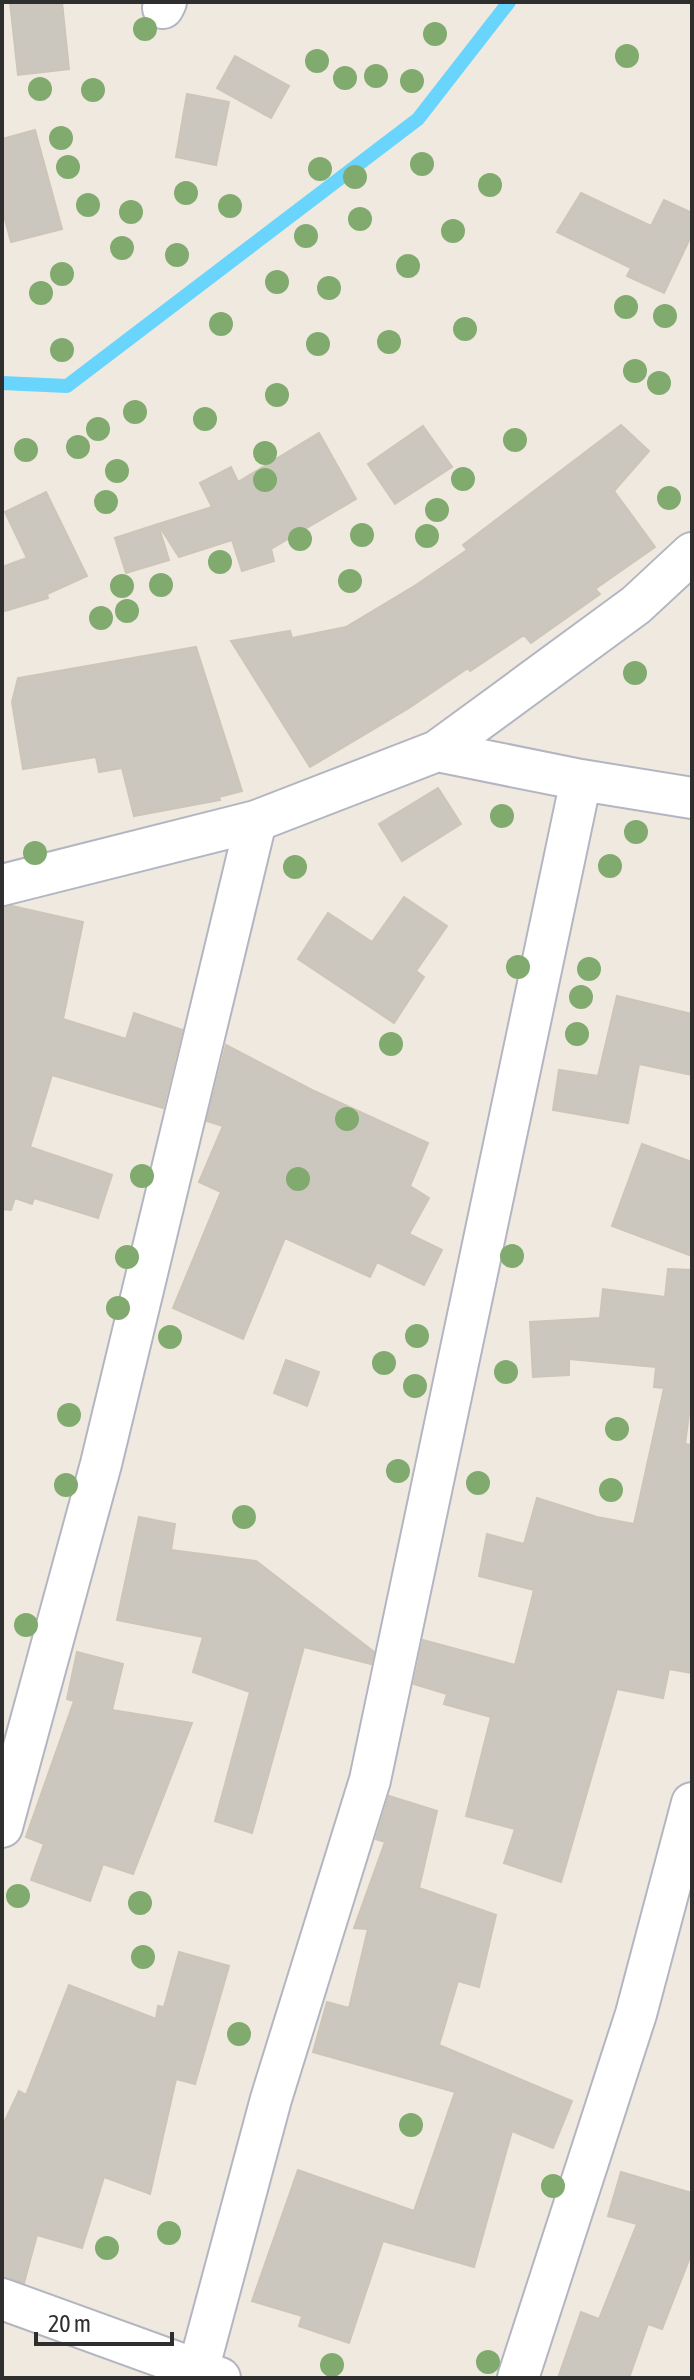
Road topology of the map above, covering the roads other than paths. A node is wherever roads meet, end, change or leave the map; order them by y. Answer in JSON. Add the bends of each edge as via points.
{"nodes":[{"id":1,"x":692,"y":553,"type":"edge"},
{"id":2,"x":437,"y":751,"type":"junction"},
{"id":3,"x":581,"y":780,"type":"junction"},
{"id":4,"x":692,"y":798,"type":"edge"},
{"id":5,"x":256,"y":821,"type":"junction"},
{"id":6,"x":2,"y":885,"type":"edge"},
{"id":7,"x":692,"y":1803,"type":"edge"},
{"id":8,"x":2,"y":1827,"type":"edge"},
{"id":9,"x":2,"y":2299,"type":"edge"},
{"id":10,"x":205,"y":2375,"type":"edge"},
{"id":11,"x":518,"y":2378,"type":"edge"}],
"edges":[{"from":1,"to":2,"type":"street","via":[[636,605]]},
{"from":2,"to":3,"type":"street"},
{"from":2,"to":5,"type":"street"},
{"from":3,"to":4,"type":"street"},
{"from":3,"to":10,"type":"street","via":[[370,1780],[271,2099]]},
{"from":5,"to":6,"type":"street"},
{"from":5,"to":8,"type":"street","via":[[101,1464]]},
{"from":7,"to":11,"type":"street","via":[[636,2014]]},
{"from":9,"to":10,"type":"street"}]}
